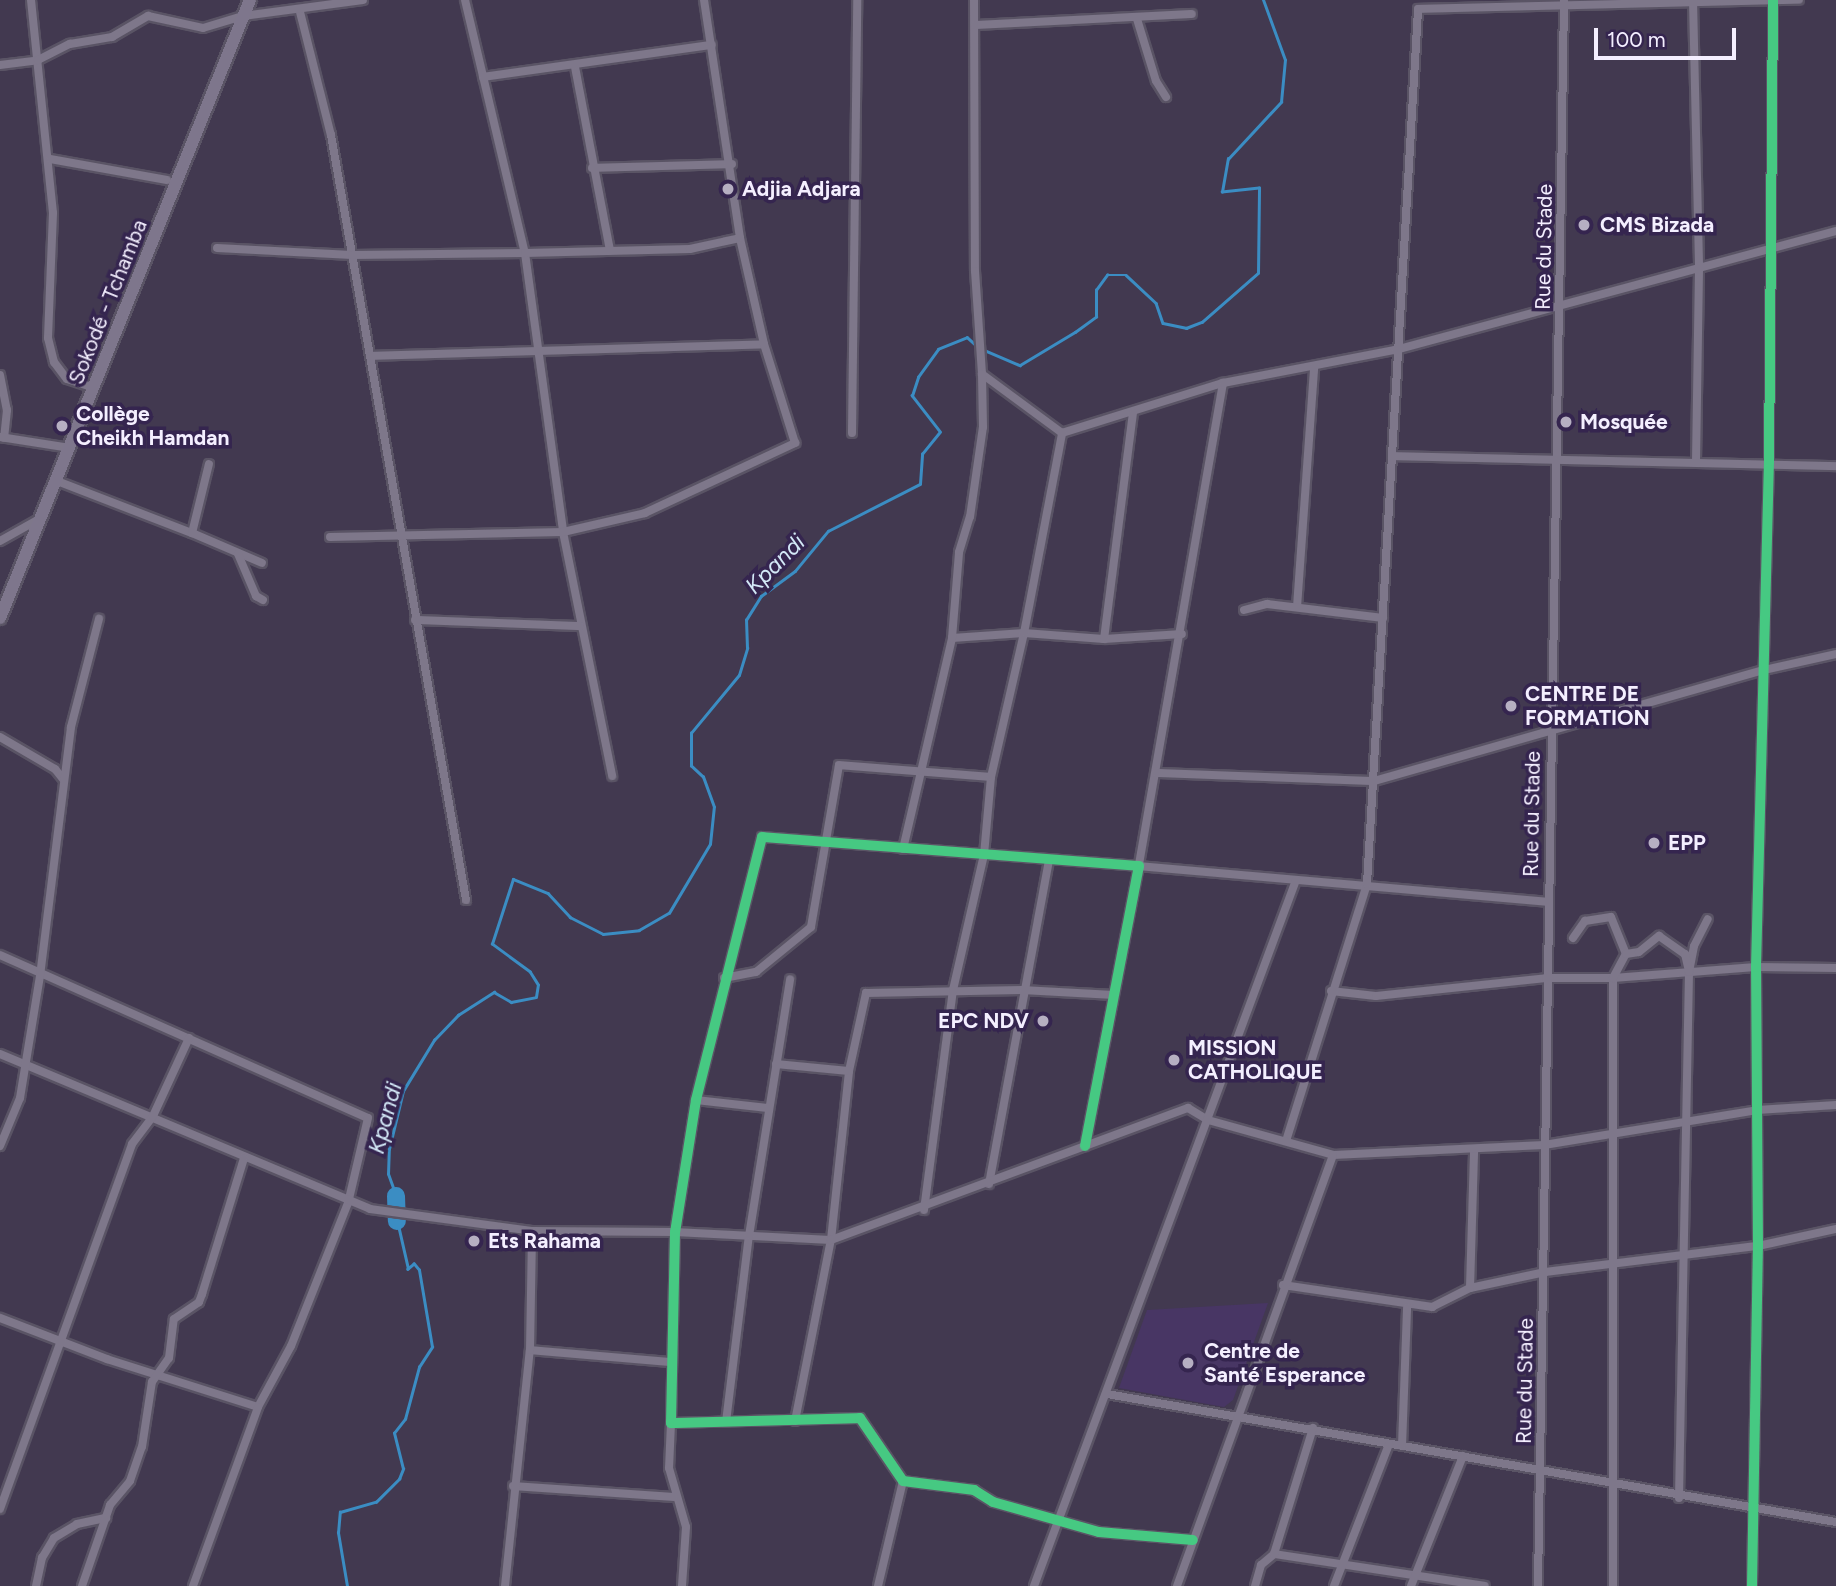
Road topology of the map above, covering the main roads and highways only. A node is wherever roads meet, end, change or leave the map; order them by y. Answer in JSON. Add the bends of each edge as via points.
{"nodes":[{"id":1,"x":250,"y":0,"type":"edge"},
{"id":2,"x":0,"y":618,"type":"edge"}],
"edges":[{"from":1,"to":2,"type":"main road","name":"Sokodé - Tchamba"}]}
